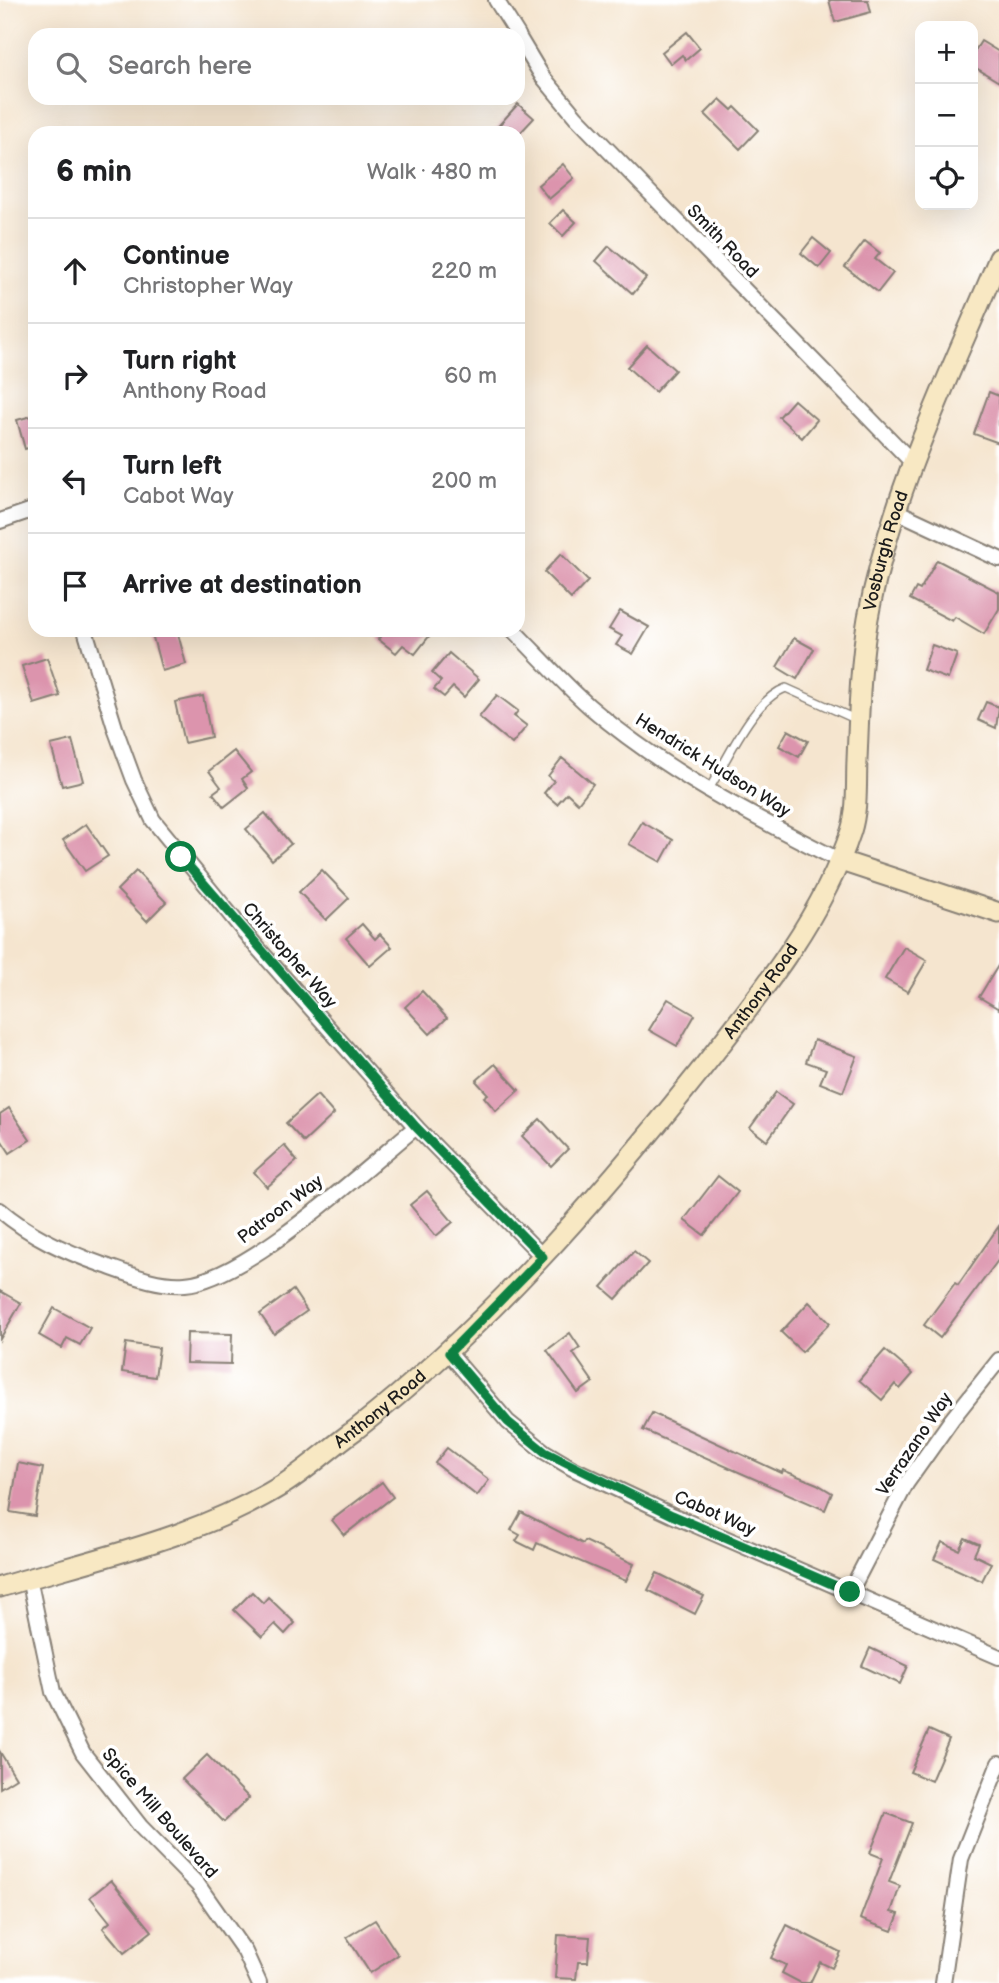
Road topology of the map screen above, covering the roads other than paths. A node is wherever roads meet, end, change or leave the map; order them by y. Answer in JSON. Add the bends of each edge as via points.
{"nodes":[{"id":1,"x":496,"y":0,"type":"edge"},
{"id":2,"x":514,"y":28,"type":"edge"},
{"id":3,"x":525,"y":47,"type":"edge"},
{"id":4,"x":999,"y":258,"type":"edge"},
{"id":5,"x":913,"y":463,"type":"junction"},
{"id":6,"x":28,"y":511,"type":"edge"},
{"id":7,"x":896,"y":511,"type":"junction"},
{"id":8,"x":0,"y":521,"type":"edge"},
{"id":9,"x":999,"y":559,"type":"edge"},
{"id":10,"x":87,"y":637,"type":"edge"},
{"id":11,"x":520,"y":637,"type":"edge"},
{"id":12,"x":859,"y":720,"type":"junction"},
{"id":13,"x":709,"y":789,"type":"junction"},
{"id":14,"x":841,"y":861,"type":"junction"},
{"id":15,"x":999,"y":913,"type":"edge"},
{"id":16,"x":416,"y":1127,"type":"junction"},
{"id":17,"x":0,"y":1210,"type":"edge"},
{"id":18,"x":543,"y":1257,"type":"junction"},
{"id":19,"x":449,"y":1353,"type":"junction"},
{"id":20,"x":999,"y":1360,"type":"edge"},
{"id":21,"x":29,"y":1578,"type":"junction"},
{"id":22,"x":0,"y":1587,"type":"edge"},
{"id":23,"x":850,"y":1592,"type":"junction"},
{"id":24,"x":999,"y":1657,"type":"edge"},
{"id":25,"x":999,"y":1763,"type":"edge"},
{"id":26,"x":259,"y":1983,"type":"edge"},
{"id":27,"x":943,"y":1983,"type":"edge"}],
"edges":[{"from":1,"to":2,"type":"street","name":"Smith Road"},
{"from":3,"to":5,"type":"street","name":"Smith Road","via":[[576,117]]},
{"from":4,"to":5,"type":"street","name":"Vosburgh Road"},
{"from":5,"to":7,"type":"street","name":"Vosburgh Road"},
{"from":6,"to":8,"type":"street"},
{"from":7,"to":9,"type":"street"},
{"from":7,"to":12,"type":"street","name":"Vosburgh Road","via":[[868,618]]},
{"from":10,"to":16,"type":"street","name":"Christopher Way","via":[[121,743],[153,820],[256,946]]},
{"from":11,"to":13,"type":"street","name":"Hendrick Hudson Way","via":[[589,706],[649,752]]},
{"from":12,"to":13,"type":"lane","via":[[786,688],[776,692],[755,713]]},
{"from":12,"to":14,"type":"street","name":"Vosburgh Road","via":[[854,823]]},
{"from":13,"to":14,"type":"street","name":"Hendrick Hudson Way"},
{"from":14,"to":15,"type":"street"},
{"from":14,"to":18,"type":"street","name":"Anthony Road","via":[[796,942],[734,1027],[639,1148]]},
{"from":16,"to":17,"type":"street","name":"Patroon Way","via":[[260,1253],[201,1282],[144,1279],[118,1270],[21,1228]]},
{"from":16,"to":18,"type":"street","name":"Christopher Way"},
{"from":18,"to":19,"type":"street","name":"Anthony Road"},
{"from":19,"to":21,"type":"street","name":"Anthony Road","via":[[286,1483],[220,1518],[157,1543]]},
{"from":19,"to":23,"type":"street","name":"Cabot Way","via":[[508,1422],[545,1452],[672,1515]]},
{"from":20,"to":23,"type":"street","name":"Verrazano Way","via":[[906,1483]]},
{"from":21,"to":22,"type":"street","name":"Anthony Road"},
{"from":21,"to":26,"type":"street","name":"Spice Mill Boulevard","via":[[53,1692],[83,1753],[141,1827],[198,1885],[245,1952]]},
{"from":23,"to":24,"type":"street","name":"Cabot Way"},
{"from":25,"to":27,"type":"street","via":[[961,1859]]}]}
